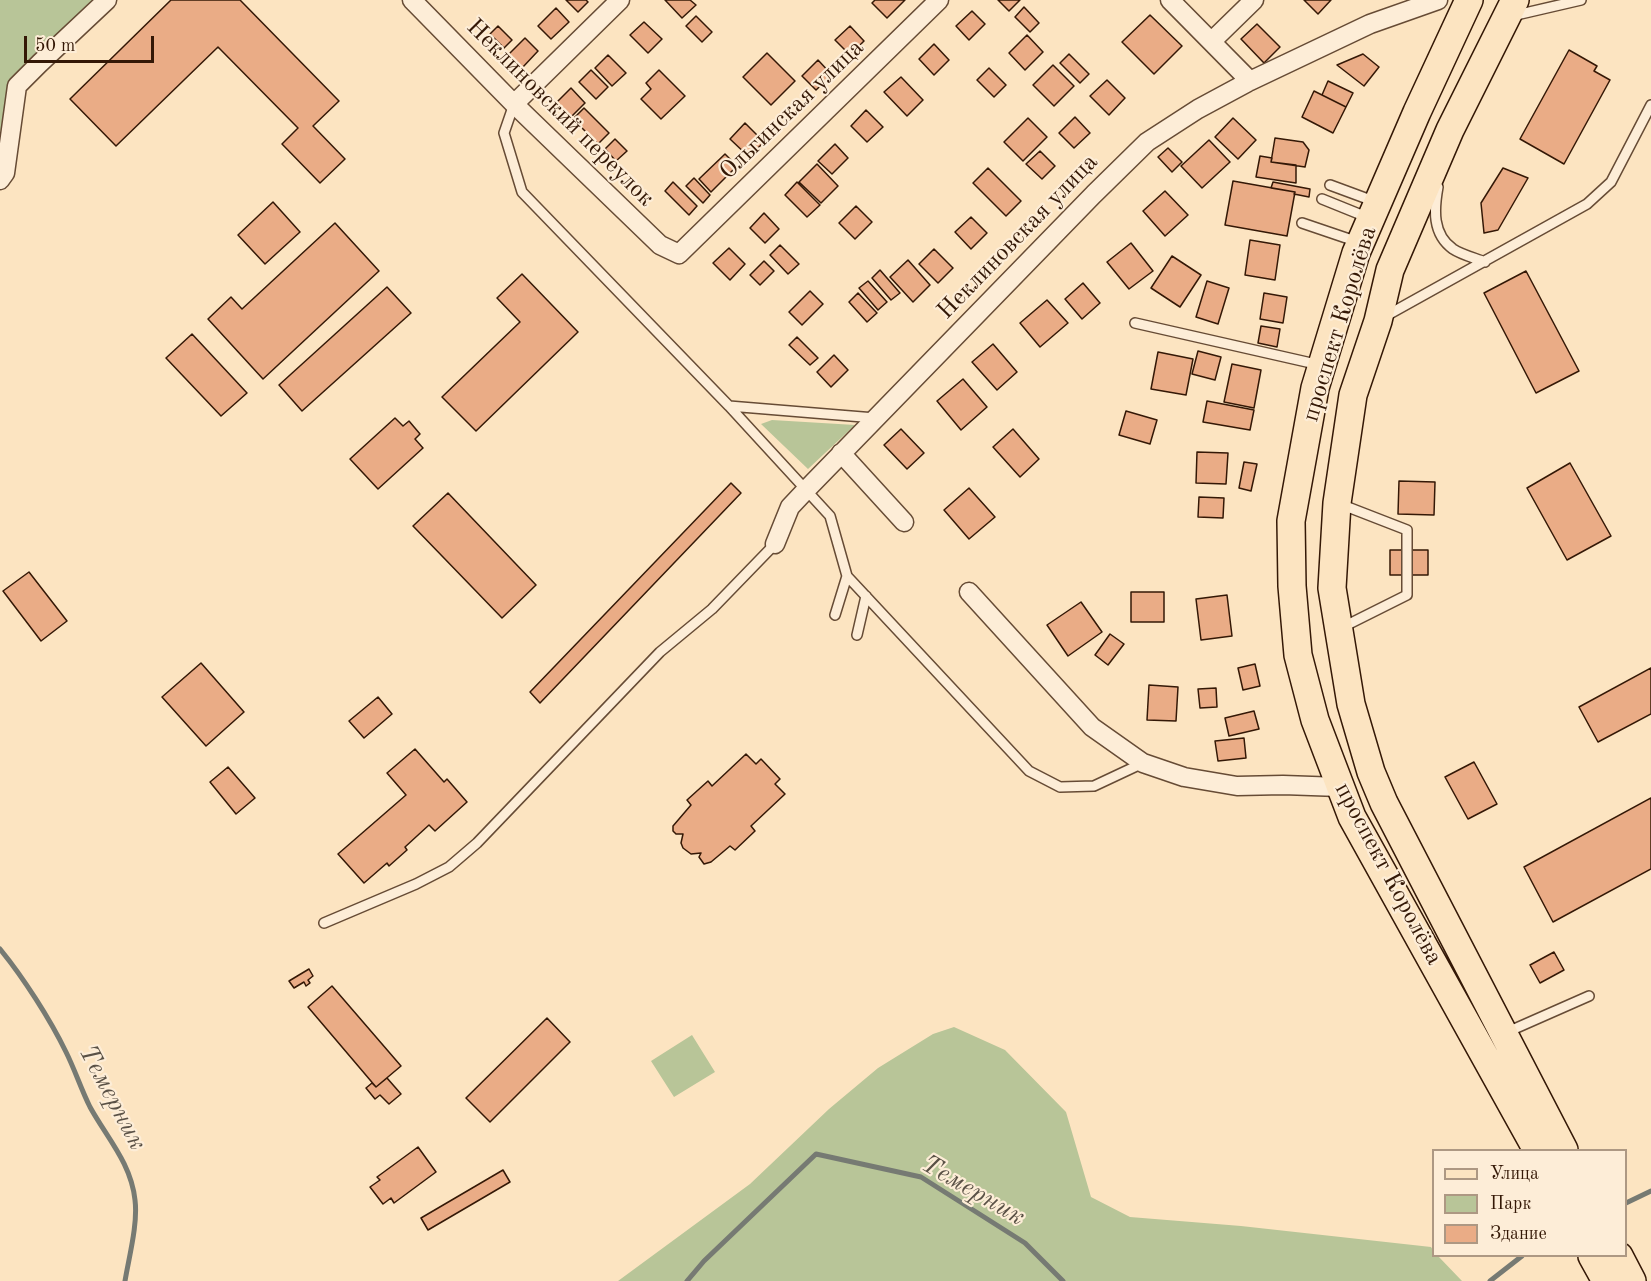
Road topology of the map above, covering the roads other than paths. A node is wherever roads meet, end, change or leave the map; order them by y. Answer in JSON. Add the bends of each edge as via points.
{"nodes":[{"id":1,"x":107,"y":0,"type":"edge"},
{"id":2,"x":412,"y":0,"type":"edge"},
{"id":3,"x":620,"y":0,"type":"edge"},
{"id":4,"x":939,"y":0,"type":"edge"},
{"id":5,"x":1170,"y":0,"type":"edge"},
{"id":6,"x":1254,"y":0,"type":"edge"},
{"id":7,"x":1438,"y":0,"type":"edge"},
{"id":8,"x":1470,"y":0,"type":"edge"},
{"id":9,"x":1581,"y":0,"type":"edge"},
{"id":10,"x":1511,"y":8,"type":"edge"},
{"id":11,"x":1212,"y":41,"type":"junction"},
{"id":12,"x":1250,"y":81,"type":"junction"},
{"id":13,"x":514,"y":105,"type":"junction"},
{"id":14,"x":1651,"y":105,"type":"edge"},
{"id":15,"x":1450,"y":130,"type":"junction"},
{"id":16,"x":0,"y":180,"type":"edge"},
{"id":17,"x":1329,"y":185,"type":"dead end"},
{"id":18,"x":1322,"y":199,"type":"dead end"},
{"id":19,"x":1375,"y":211,"type":"junction"},
{"id":20,"x":1302,"y":223,"type":"dead end"},
{"id":21,"x":1361,"y":243,"type":"junction"},
{"id":22,"x":679,"y":254,"type":"joint"},
{"id":23,"x":1485,"y":262,"type":"junction"},
{"id":24,"x":1377,"y":321,"type":"junction"},
{"id":25,"x":1135,"y":323,"type":"dead end"},
{"id":26,"x":1322,"y":365,"type":"junction"},
{"id":27,"x":729,"y":406,"type":"junction"},
{"id":28,"x":875,"y":418,"type":"junction"},
{"id":29,"x":841,"y":453,"type":"junction"},
{"id":30,"x":806,"y":490,"type":"junction"},
{"id":31,"x":1337,"y":503,"type":"junction"},
{"id":32,"x":904,"y":522,"type":"dead end"},
{"id":33,"x":775,"y":544,"type":"joint"},
{"id":34,"x":847,"y":576,"type":"junction"},
{"id":35,"x":969,"y":592,"type":"dead end"},
{"id":36,"x":866,"y":596,"type":"junction"},
{"id":37,"x":835,"y":615,"type":"dead end"},
{"id":38,"x":1338,"y":629,"type":"junction"},
{"id":39,"x":857,"y":635,"type":"dead end"},
{"id":40,"x":1143,"y":763,"type":"junction"},
{"id":41,"x":1340,"y":787,"type":"junction"},
{"id":42,"x":324,"y":923,"type":"dead end"},
{"id":43,"x":1589,"y":996,"type":"dead end"},
{"id":44,"x":1503,"y":1034,"type":"junction"},
{"id":45,"x":1525,"y":1102,"type":"junction"},
{"id":46,"x":1537,"y":1149,"type":"edge"},
{"id":47,"x":1563,"y":1149,"type":"edge"},
{"id":48,"x":1593,"y":1257,"type":"edge"},
{"id":49,"x":1620,"y":1257,"type":"edge"},
{"id":50,"x":1606,"y":1281,"type":"edge"},
{"id":51,"x":1632,"y":1281,"type":"edge"}],
"edges":[{"from":1,"to":16,"type":"street","via":[[17,86],[5,173]]},
{"from":2,"to":13,"type":"street","name":"Неклиновский переулок"},
{"from":3,"to":13,"type":"street"},
{"from":4,"to":22,"type":"street","name":"Ольгинская улица"},
{"from":5,"to":11,"type":"street"},
{"from":6,"to":11,"type":"street"},
{"from":7,"to":12,"type":"street","name":"Неклиновская улица","via":[[1370,24]]},
{"from":8,"to":19,"type":"main road","name":"проспект Королёва"},
{"from":9,"to":10,"type":"lane"},
{"from":10,"to":15,"type":"main road","name":"проспект Королёва"},
{"from":11,"to":12,"type":"street"},
{"from":12,"to":28,"type":"street","name":"Неклиновская улица","via":[[1147,142]]},
{"from":13,"to":22,"type":"street","name":"Неклиновский переулок","via":[[660,245]]},
{"from":13,"to":27,"type":"lane","via":[[504,133],[522,192]]},
{"from":14,"to":23,"type":"lane","via":[[1611,182],[1587,204]]},
{"from":15,"to":23,"type":"lane","via":[[1434,208],[1438,230],[1452,248]]},
{"from":15,"to":24,"type":"main road","name":"проспект Королёва","via":[[1390,270]]},
{"from":17,"to":19,"type":"lane"},
{"from":18,"to":19,"type":"lane"},
{"from":19,"to":21,"type":"main road","name":"проспект Королёва"},
{"from":20,"to":21,"type":"lane"},
{"from":21,"to":26,"type":"main road","name":"проспект Королёва"},
{"from":23,"to":24,"type":"lane"},
{"from":24,"to":31,"type":"main road","name":"проспект Королёва","via":[[1353,395]]},
{"from":25,"to":26,"type":"lane"},
{"from":26,"to":41,"type":"main road","name":"проспект Королёва","via":[[1291,521],[1292,586],[1298,655],[1315,720]]},
{"from":27,"to":28,"type":"lane"},
{"from":27,"to":30,"type":"lane"},
{"from":28,"to":29,"type":"street","name":"Неклиновская улица"},
{"from":29,"to":30,"type":"street","name":"Неклиновская улица"},
{"from":29,"to":32,"type":"street"},
{"from":30,"to":33,"type":"street","name":"Неклиновская улица","via":[[790,507]]},
{"from":30,"to":34,"type":"lane","via":[[830,516]]},
{"from":31,"to":38,"type":"main road","name":"проспект Королёва","via":[[1332,588]]},
{"from":31,"to":38,"type":"lane","via":[[1407,530],[1407,595]]},
{"from":33,"to":42,"type":"lane","via":[[712,609],[660,652],[477,843],[449,867]]},
{"from":34,"to":36,"type":"lane"},
{"from":34,"to":37,"type":"lane"},
{"from":35,"to":40,"type":"street","via":[[1092,727]]},
{"from":36,"to":39,"type":"lane"},
{"from":36,"to":40,"type":"lane","via":[[1029,771],[1060,787],[1094,786]]},
{"from":38,"to":44,"type":"main road","name":"проспект Королёва","via":[[1351,704],[1371,772]]},
{"from":40,"to":41,"type":"street","via":[[1184,777],[1237,786]]},
{"from":41,"to":45,"type":"main road","name":"проспект Королёва","via":[[1352,816]]},
{"from":43,"to":44,"type":"lane"},
{"from":44,"to":45,"type":"main road","name":"проспект Королёва"},
{"from":45,"to":46,"type":"main road","name":"проспект Королёва"},
{"from":45,"to":47,"type":"main road","name":"проспект Королёва"},
{"from":48,"to":50,"type":"main road"},
{"from":49,"to":51,"type":"main road"}]}
